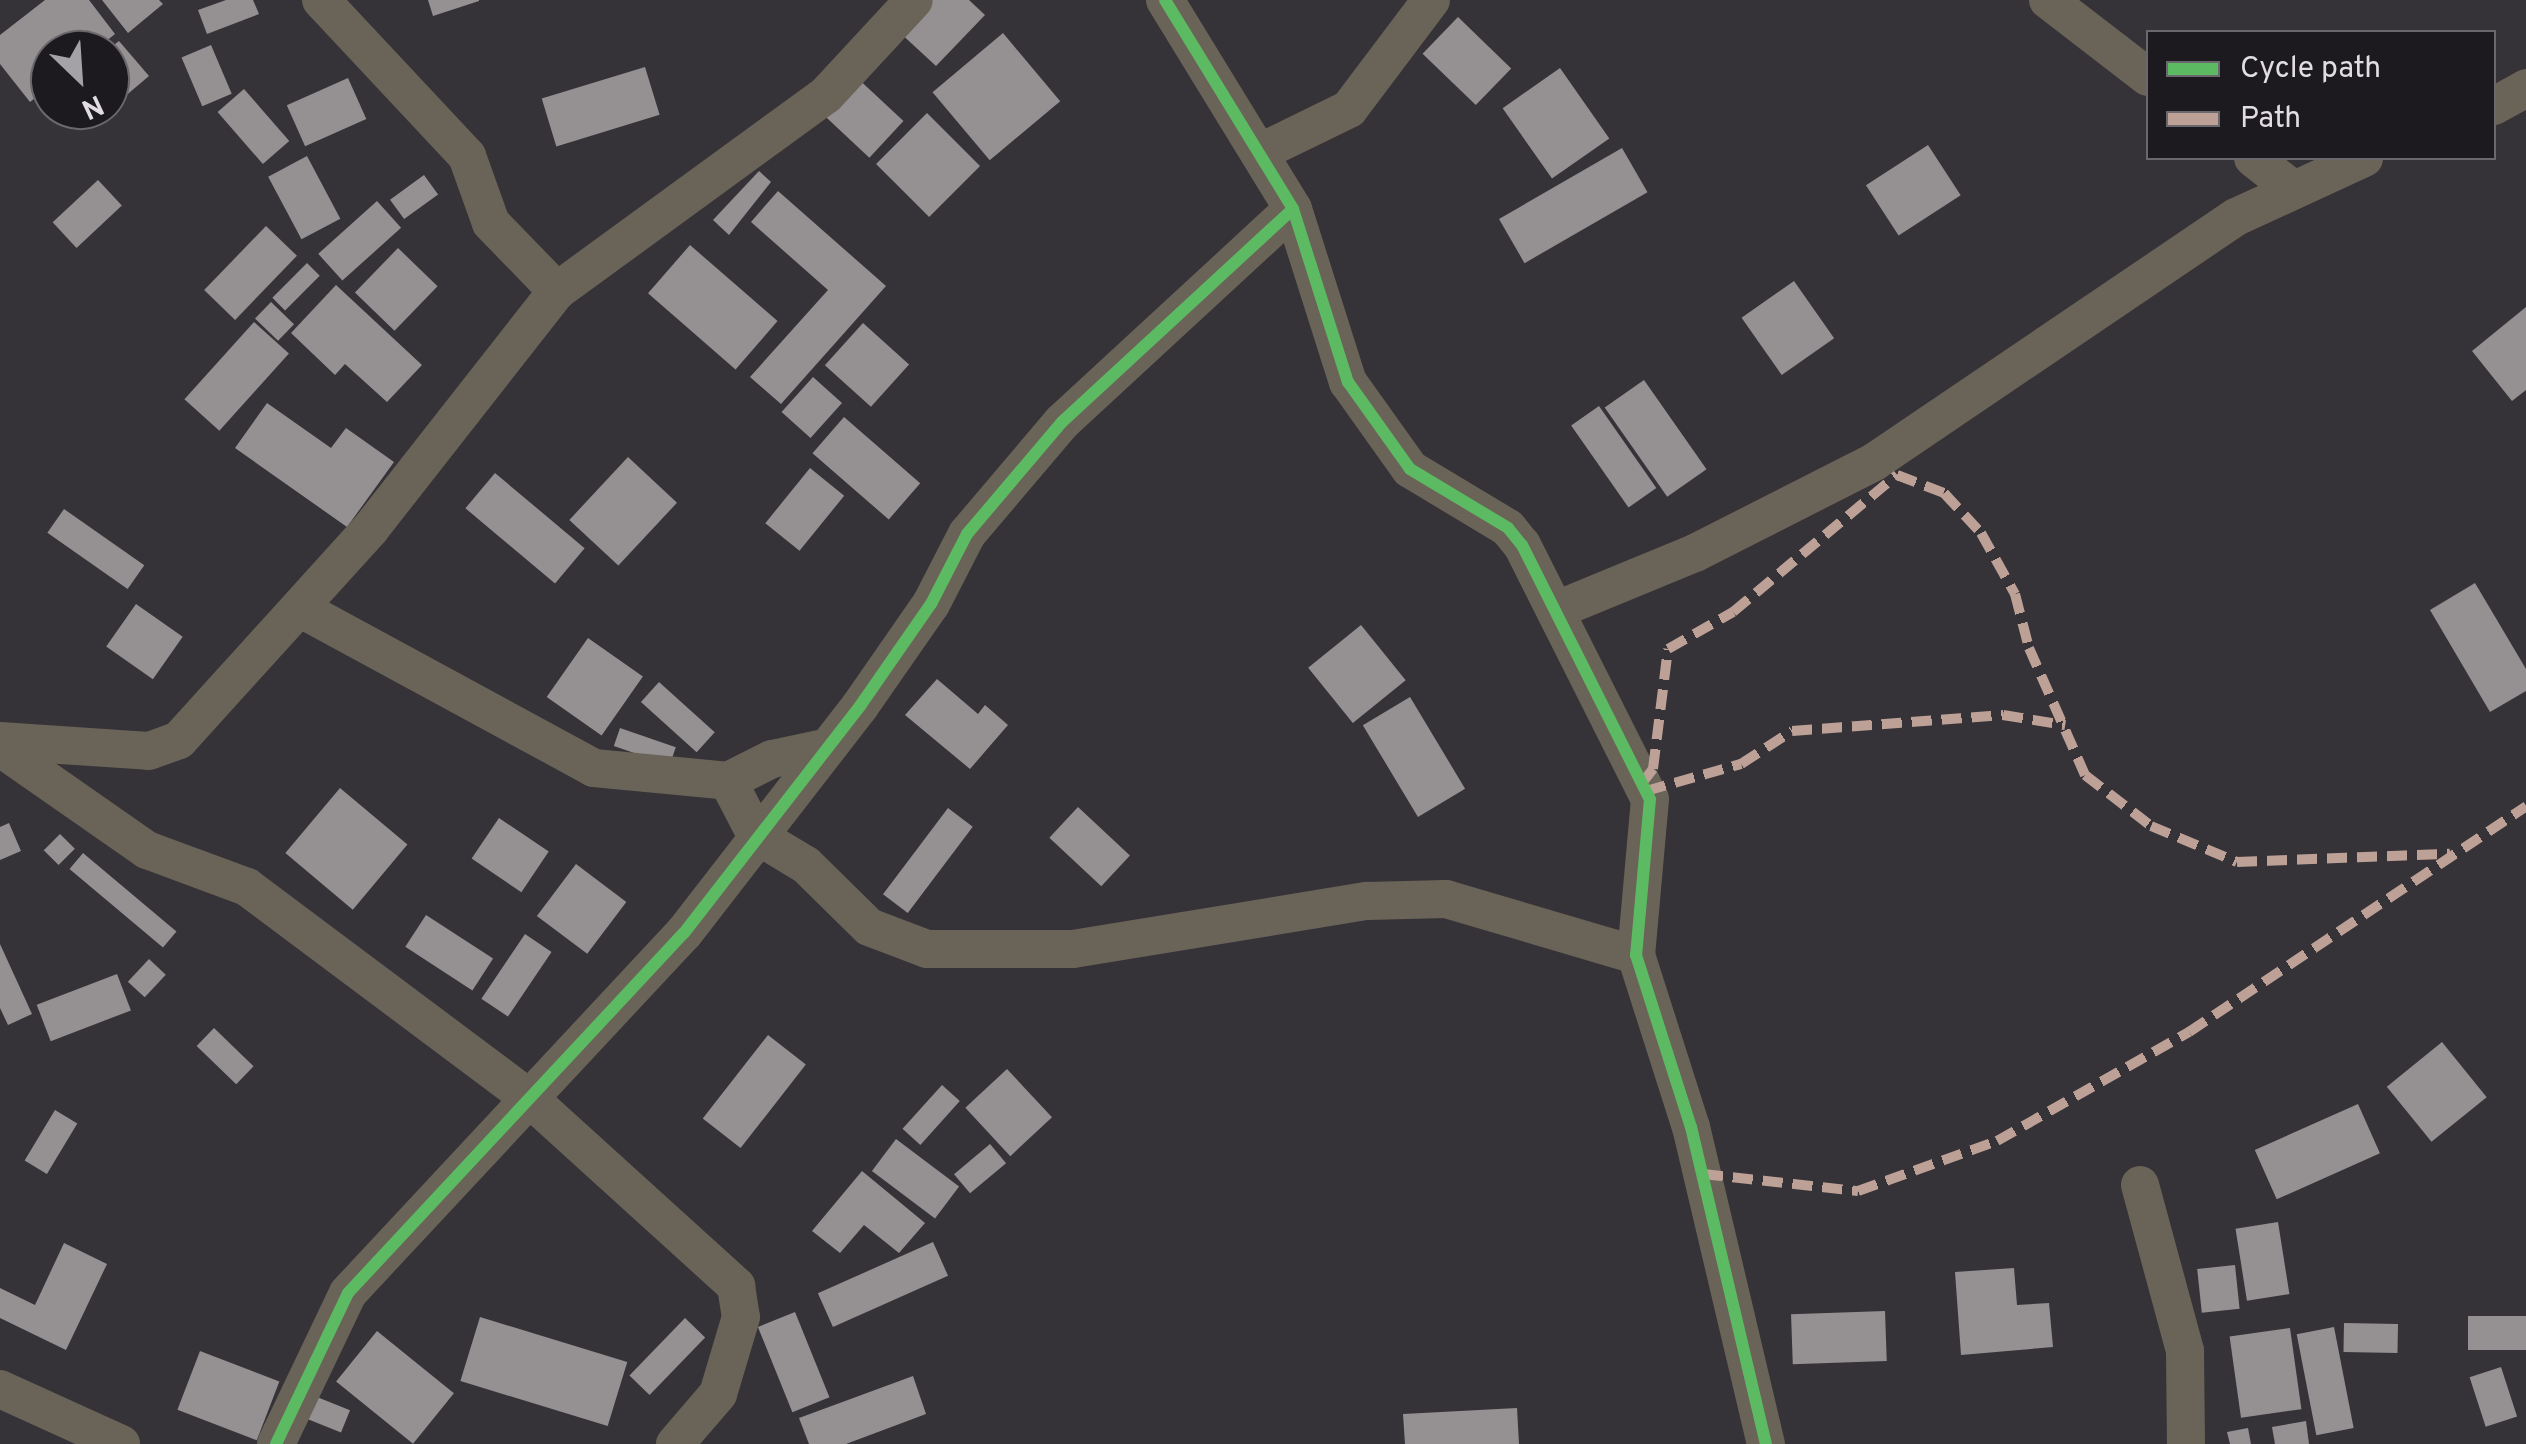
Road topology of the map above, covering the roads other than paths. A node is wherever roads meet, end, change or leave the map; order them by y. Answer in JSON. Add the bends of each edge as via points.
{"nodes":[{"id":1,"x":914,"y":0,"type":"edge"},
{"id":2,"x":1165,"y":0,"type":"edge"},
{"id":3,"x":1431,"y":0,"type":"edge"},
{"id":4,"x":2048,"y":0,"type":"edge"},
{"id":5,"x":330,"y":3,"type":"edge"},
{"id":6,"x":2146,"y":76,"type":"edge"},
{"id":7,"x":2526,"y":88,"type":"edge"},
{"id":8,"x":2496,"y":105,"type":"edge"},
{"id":9,"x":1263,"y":150,"type":"junction"},
{"id":10,"x":2255,"y":160,"type":"edge"},
{"id":11,"x":2359,"y":160,"type":"edge"},
{"id":12,"x":2290,"y":187,"type":"junction"},
{"id":13,"x":1293,"y":209,"type":"junction"},
{"id":14,"x":558,"y":291,"type":"junction"},
{"id":15,"x":1559,"y":609,"type":"junction"},
{"id":16,"x":302,"y":610,"type":"junction"},
{"id":17,"x":2,"y":746,"type":"edge"},
{"id":18,"x":824,"y":748,"type":"junction"},
{"id":19,"x":728,"y":780,"type":"junction"},
{"id":20,"x":756,"y":834,"type":"junction"},
{"id":21,"x":1636,"y":954,"type":"junction"},
{"id":22,"x":530,"y":1098,"type":"junction"},
{"id":23,"x":2140,"y":1185,"type":"dead end"},
{"id":24,"x":0,"y":1390,"type":"edge"},
{"id":25,"x":61,"y":1430,"type":"edge"},
{"id":26,"x":121,"y":1444,"type":"edge"},
{"id":27,"x":276,"y":1444,"type":"edge"},
{"id":28,"x":675,"y":1444,"type":"edge"},
{"id":29,"x":1766,"y":1444,"type":"edge"},
{"id":30,"x":2186,"y":1444,"type":"edge"}],
"edges":[{"from":1,"to":14,"type":"street","via":[[826,95]]},
{"from":2,"to":9,"type":"street"},
{"from":3,"to":9,"type":"street","via":[[1349,109]]},
{"from":4,"to":6,"type":"street"},
{"from":5,"to":14,"type":"street","via":[[467,156],[491,223]]},
{"from":7,"to":8,"type":"street"},
{"from":9,"to":13,"type":"street"},
{"from":10,"to":12,"type":"street"},
{"from":11,"to":12,"type":"street"},
{"from":12,"to":15,"type":"street","via":[[1874,462],[1695,553]]},
{"from":13,"to":15,"type":"street","via":[[1348,382],[1410,468],[1508,528]]},
{"from":13,"to":18,"type":"street","via":[[1238,268],[1062,422],[967,534],[931,604]]},
{"from":14,"to":16,"type":"street"},
{"from":15,"to":21,"type":"street","via":[[1650,799]]},
{"from":16,"to":17,"type":"street","via":[[179,740],[149,751]]},
{"from":16,"to":19,"type":"street","via":[[594,768]]},
{"from":17,"to":22,"type":"street","via":[[148,850],[247,887]]},
{"from":18,"to":19,"type":"street","via":[[772,758]]},
{"from":18,"to":20,"type":"street"},
{"from":19,"to":20,"type":"street"},
{"from":20,"to":21,"type":"street","via":[[806,865],[869,928],[927,949],[1072,948],[1367,901],[1446,899]]},
{"from":20,"to":22,"type":"street","via":[[684,933]]},
{"from":21,"to":29,"type":"street","via":[[1695,1143]]},
{"from":22,"to":27,"type":"street","via":[[348,1293]]},
{"from":22,"to":28,"type":"street","via":[[736,1286],[741,1317],[718,1394]]},
{"from":23,"to":30,"type":"street","via":[[2185,1352]]},
{"from":24,"to":25,"type":"street"},
{"from":25,"to":26,"type":"street"}]}
